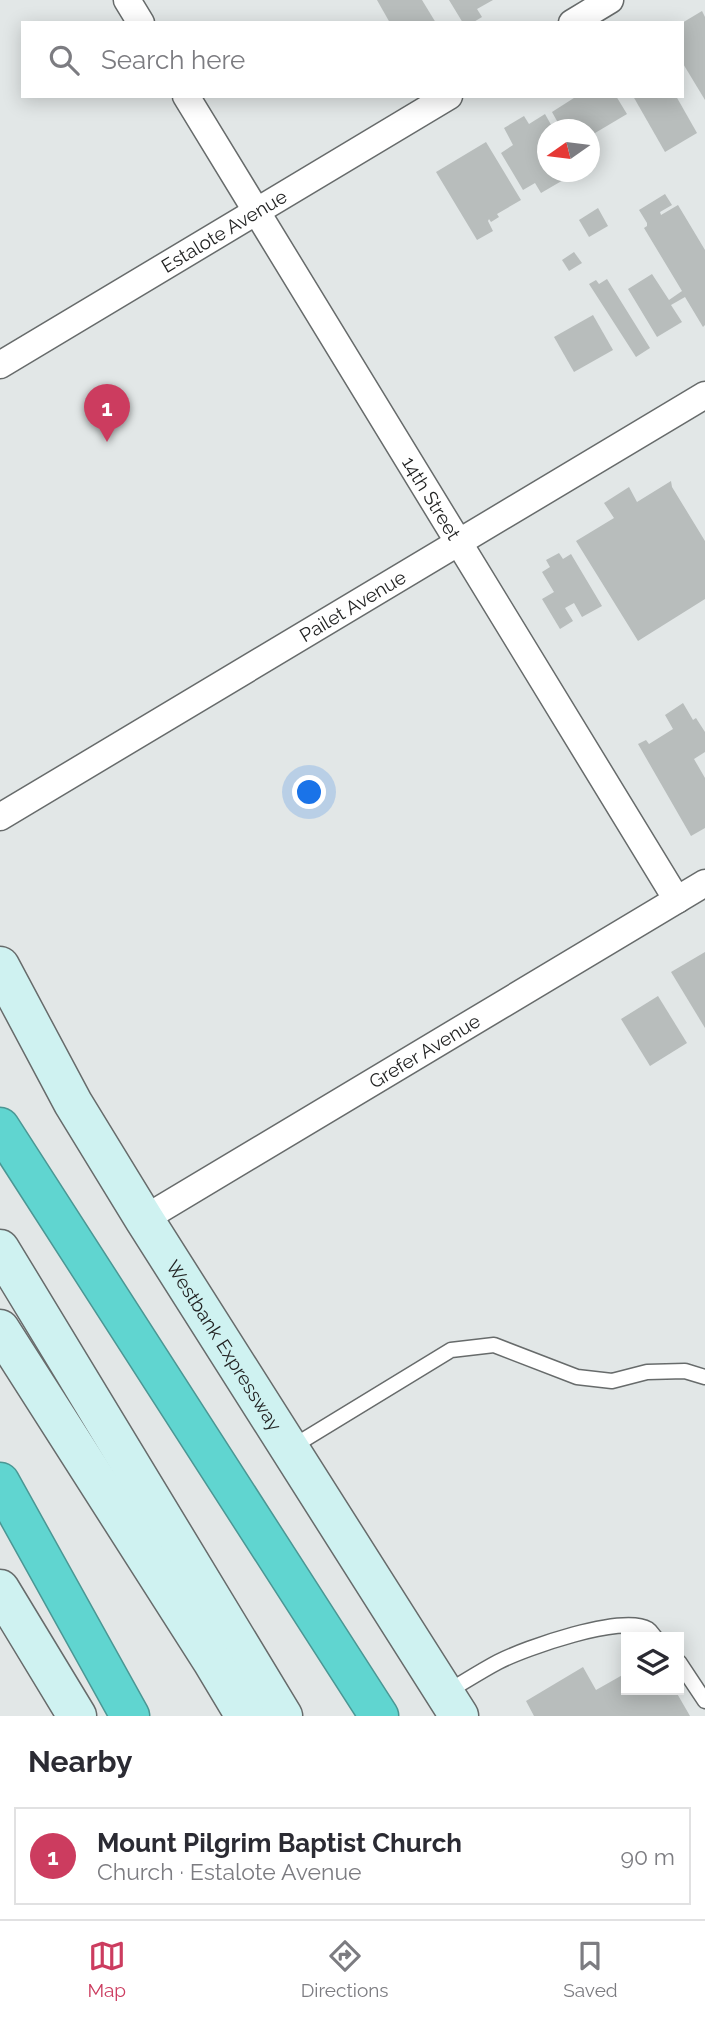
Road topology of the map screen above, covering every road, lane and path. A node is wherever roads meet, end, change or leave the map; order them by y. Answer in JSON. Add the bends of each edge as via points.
{"nodes":[{"id":1,"x":127,"y":0,"type":"edge"},
{"id":2,"x":610,"y":0,"type":"edge"},
{"id":3,"x":140,"y":21,"type":"edge"},
{"id":4,"x":575,"y":21,"type":"edge"},
{"id":5,"x":187,"y":98,"type":"edge"},
{"id":6,"x":446,"y":98,"type":"edge"},
{"id":7,"x":256,"y":211,"type":"junction"},
{"id":8,"x":0,"y":365,"type":"edge"},
{"id":9,"x":705,"y":396,"type":"edge"},
{"id":10,"x":459,"y":543,"type":"junction"},
{"id":11,"x":0,"y":817,"type":"edge"},
{"id":12,"x":705,"y":883,"type":"edge"},
{"id":13,"x":677,"y":900,"type":"junction"},
{"id":14,"x":0,"y":967,"type":"edge"},
{"id":15,"x":0,"y":1127,"type":"edge"},
{"id":16,"x":144,"y":1219,"type":"junction"},
{"id":17,"x":0,"y":1249,"type":"edge"},
{"id":18,"x":0,"y":1329,"type":"edge"},
{"id":19,"x":705,"y":1377,"type":"edge"},
{"id":20,"x":290,"y":1448,"type":"junction"},
{"id":21,"x":0,"y":1482,"type":"edge"},
{"id":22,"x":0,"y":1589,"type":"edge"},
{"id":23,"x":650,"y":1632,"type":"edge"},
{"id":24,"x":684,"y":1670,"type":"edge"},
{"id":25,"x":705,"y":1701,"type":"edge"},
{"id":26,"x":452,"y":1704,"type":"edge"},
{"id":27,"x":77,"y":1716,"type":"edge"},
{"id":28,"x":130,"y":1716,"type":"edge"},
{"id":29,"x":245,"y":1716,"type":"edge"},
{"id":30,"x":283,"y":1716,"type":"edge"},
{"id":31,"x":379,"y":1716,"type":"edge"}],
"edges":[{"from":1,"to":3,"type":"street"},
{"from":2,"to":4,"type":"street"},
{"from":5,"to":7,"type":"street","name":"14th Street"},
{"from":6,"to":7,"type":"street","name":"Estalote Avenue"},
{"from":7,"to":8,"type":"street","name":"Estalote Avenue"},
{"from":7,"to":10,"type":"street","name":"14th Street"},
{"from":9,"to":10,"type":"street","name":"Pailet Avenue"},
{"from":10,"to":11,"type":"street","name":"Pailet Avenue"},
{"from":10,"to":13,"type":"street","name":"14th Street"},
{"from":12,"to":13,"type":"street","name":"Grefer Avenue"},
{"from":13,"to":16,"type":"street","name":"Grefer Avenue"},
{"from":14,"to":16,"type":"street","name":"Westbank Expressway","via":[[73,1103]]},
{"from":15,"to":31,"type":"highway"},
{"from":16,"to":20,"type":"street","name":"Westbank Expressway"},
{"from":17,"to":30,"type":"street"},
{"from":18,"to":29,"type":"street"},
{"from":19,"to":20,"type":"lane","via":[[685,1371],[647,1372],[612,1381],[577,1377],[494,1345],[451,1350]]},
{"from":20,"to":26,"type":"street","name":"Westbank Expressway"},
{"from":21,"to":28,"type":"highway"},
{"from":22,"to":27,"type":"street"},
{"from":23,"to":26,"type":"lane","via":[[626,1626],[592,1629],[546,1643],[499,1661]]},
{"from":24,"to":25,"type":"lane"}]}
